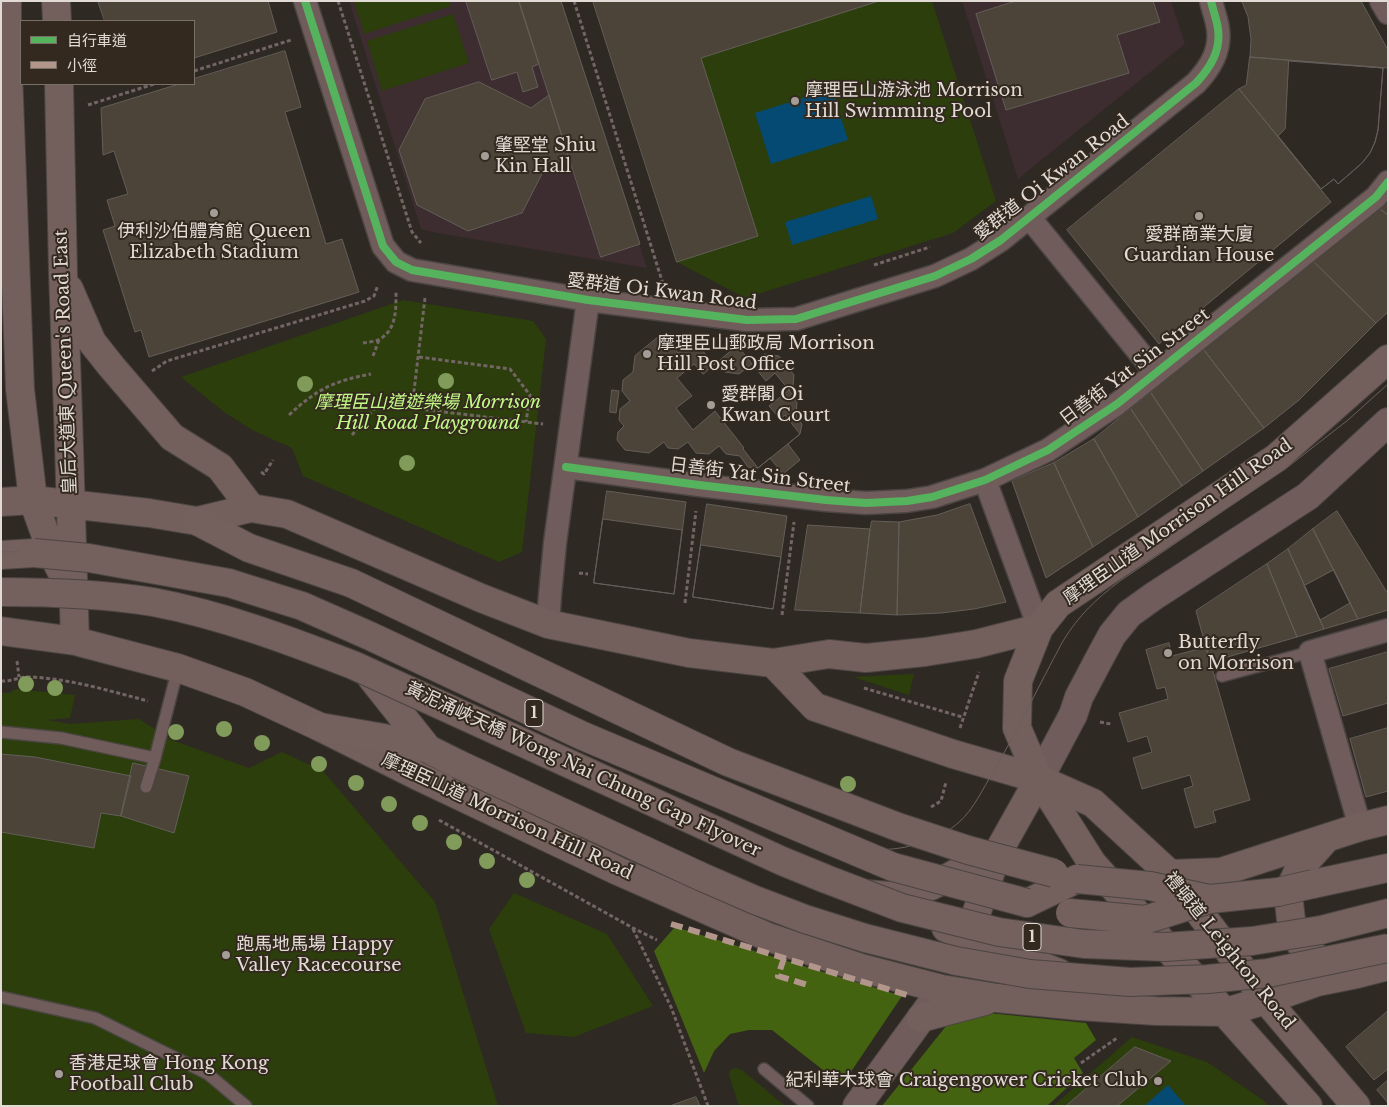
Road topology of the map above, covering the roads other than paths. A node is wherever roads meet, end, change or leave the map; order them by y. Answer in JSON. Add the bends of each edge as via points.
{"nodes":[{"id":1,"x":7,"y":1,"type":"edge"},
{"id":2,"x":56,"y":1,"type":"edge"},
{"id":3,"x":305,"y":1,"type":"edge"},
{"id":4,"x":1211,"y":1,"type":"edge"},
{"id":5,"x":1381,"y":1,"type":"edge"},
{"id":6,"x":1388,"y":13,"type":"edge"},
{"id":7,"x":57,"y":20,"type":"edge"},
{"id":8,"x":59,"y":85,"type":"edge"},
{"id":9,"x":1388,"y":182,"type":"edge"},
{"id":10,"x":1029,"y":217,"type":"junction"},
{"id":11,"x":63,"y":273,"type":"junction"},
{"id":12,"x":588,"y":300,"type":"junction"},
{"id":13,"x":1388,"y":360,"type":"edge"},
{"id":14,"x":1156,"y":373,"type":"junction"},
{"id":15,"x":20,"y":389,"type":"junction"},
{"id":16,"x":1,"y":414,"type":"edge"},
{"id":17,"x":1388,"y":422,"type":"edge"},
{"id":18,"x":566,"y":467,"type":"junction"},
{"id":19,"x":985,"y":480,"type":"junction"},
{"id":20,"x":33,"y":500,"type":"junction"},
{"id":21,"x":1,"y":502,"type":"edge"},
{"id":22,"x":71,"y":505,"type":"junction"},
{"id":23,"x":251,"y":508,"type":"junction"},
{"id":24,"x":197,"y":521,"type":"junction"},
{"id":25,"x":1,"y":555,"type":"edge"},
{"id":26,"x":1,"y":592,"type":"edge"},
{"id":27,"x":73,"y":594,"type":"junction"},
{"id":28,"x":548,"y":624,"type":"junction"},
{"id":29,"x":1039,"y":628,"type":"junction"},
{"id":30,"x":1388,"y":630,"type":"edge"},
{"id":31,"x":1,"y":631,"type":"edge"},
{"id":32,"x":74,"y":641,"type":"junction"},
{"id":33,"x":1310,"y":652,"type":"junction"},
{"id":34,"x":773,"y":663,"type":"junction"},
{"id":35,"x":178,"y":668,"type":"junction"},
{"id":36,"x":1222,"y":676,"type":"dead end"},
{"id":37,"x":371,"y":677,"type":"junction"},
{"id":38,"x":320,"y":727,"type":"junction"},
{"id":39,"x":1,"y":732,"type":"edge"},
{"id":40,"x":428,"y":749,"type":"junction"},
{"id":41,"x":155,"y":758,"type":"junction"},
{"id":42,"x":1039,"y":779,"type":"junction"},
{"id":43,"x":146,"y":787,"type":"dead end"},
{"id":44,"x":1388,"y":820,"type":"edge"},
{"id":45,"x":1360,"y":827,"type":"junction"},
{"id":46,"x":1326,"y":839,"type":"junction"},
{"id":47,"x":997,"y":854,"type":"junction"},
{"id":48,"x":1388,"y":868,"type":"edge"},
{"id":49,"x":1170,"y":874,"type":"junction"},
{"id":50,"x":1077,"y":879,"type":"junction"},
{"id":51,"x":855,"y":893,"type":"junction"},
{"id":52,"x":1210,"y":899,"type":"junction"},
{"id":53,"x":1027,"y":903,"type":"junction"},
{"id":54,"x":1388,"y":912,"type":"edge"},
{"id":55,"x":968,"y":937,"type":"junction"},
{"id":56,"x":1388,"y":948,"type":"edge"},
{"id":57,"x":1388,"y":966,"type":"edge"},
{"id":58,"x":1357,"y":974,"type":"junction"},
{"id":59,"x":942,"y":989,"type":"junction"},
{"id":60,"x":1,"y":997,"type":"edge"},
{"id":61,"x":996,"y":998,"type":"junction"},
{"id":62,"x":1266,"y":1000,"type":"junction"},
{"id":63,"x":1156,"y":1011,"type":"junction"},
{"id":64,"x":1226,"y":1012,"type":"junction"},
{"id":65,"x":921,"y":1018,"type":"junction"},
{"id":66,"x":764,"y":1069,"type":"dead end"},
{"id":67,"x":246,"y":1106,"type":"edge"},
{"id":68,"x":808,"y":1106,"type":"edge"},
{"id":69,"x":857,"y":1106,"type":"edge"},
{"id":70,"x":1308,"y":1106,"type":"edge"},
{"id":71,"x":1356,"y":1106,"type":"edge"}],
"edges":[{"from":1,"to":15,"type":"main road"},
{"from":2,"to":7,"type":"main road"},
{"from":3,"to":12,"type":"street","name":"愛群道 Oi Kwan Road","via":[[384,246],[396,262],[412,270]]},
{"from":4,"to":10,"type":"street","name":"愛群道 Oi Kwan Road","via":[[1218,29],[1217,46],[1206,73]]},
{"from":5,"to":6,"type":"street"},
{"from":8,"to":11,"type":"main road","name":"皇后大道東 Queen's Road East"},
{"from":9,"to":14,"type":"street","name":"日善街 Yat Sin Street","via":[[1376,197]]},
{"from":10,"to":12,"type":"street","name":"愛群道 Oi Kwan Road","via":[[971,259],[935,276],[796,319],[747,320]]},
{"from":10,"to":14,"type":"street"},
{"from":11,"to":22,"type":"main road","name":"皇后大道東 Queen's Road East"},
{"from":11,"to":23,"type":"main road","via":[[92,342],[111,366],[172,437],[220,468]]},
{"from":12,"to":18,"type":"street"},
{"from":13,"to":29,"type":"main road","name":"摩理臣山道 Morrison Hill Road","via":[[1276,458],[1058,604]]},
{"from":14,"to":19,"type":"street","name":"日善街 Yat Sin Street","via":[[1117,404],[1048,450]]},
{"from":15,"to":16,"type":"main road"},
{"from":15,"to":20,"type":"main road"},
{"from":17,"to":42,"type":"street","via":[[1308,496],[1129,614],[1112,635]]},
{"from":18,"to":19,"type":"street","name":"日善街 Yat Sin Street","via":[[866,503],[932,497]]},
{"from":18,"to":28,"type":"street"},
{"from":19,"to":29,"type":"street"},
{"from":20,"to":21,"type":"main road"},
{"from":20,"to":22,"type":"main road"},
{"from":20,"to":27,"type":"main road","via":[[52,553]]},
{"from":22,"to":24,"type":"main road"},
{"from":22,"to":27,"type":"main road","name":"皇后大道東 Queen's Road East"},
{"from":23,"to":24,"type":"main road"},
{"from":23,"to":28,"type":"main road","via":[[287,514]]},
{"from":24,"to":50,"type":"highway","bridge":true,"via":[[249,548],[351,583],[728,762],[898,827],[968,850]]},
{"from":25,"to":53,"type":"highway","name":"黃泥涌峽天橋 Wong Nai Chung Gap Flyover","number":"1","bridge":true,"via":[[34,553],[89,558],[229,583],[302,606],[583,736],[893,867]]},
{"from":26,"to":54,"type":"highway","name":"黃泥涌峽天橋 Wong Nai Chung Gap Flyover","number":"1","bridge":true,"via":[[48,592],[153,602],[303,646],[353,665],[782,861],[902,908],[999,932],[1084,944],[1165,947],[1262,939],[1321,930]]},
{"from":27,"to":32,"type":"main road","name":"皇后大道東 Queen's Road East"},
{"from":27,"to":37,"type":"main road","via":[[192,617]]},
{"from":28,"to":34,"type":"main road","via":[[689,653]]},
{"from":29,"to":34,"type":"main road","via":[[976,644],[925,652],[866,658],[829,654]]},
{"from":29,"to":42,"type":"main road","name":"摩理臣山道 Morrison Hill Road","via":[[1018,681],[1017,728]]},
{"from":30,"to":33,"type":"street"},
{"from":31,"to":32,"type":"main road","name":"摩理臣山道 Morrison Hill Road"},
{"from":32,"to":35,"type":"main road","name":"摩理臣山道 Morrison Hill Road"},
{"from":33,"to":36,"type":"lane"},
{"from":33,"to":45,"type":"street"},
{"from":34,"to":42,"type":"main road","via":[[815,707],[953,754]]},
{"from":35,"to":38,"type":"main road","name":"摩理臣山道 Morrison Hill Road","via":[[245,692]]},
{"from":35,"to":41,"type":"lane"},
{"from":37,"to":40,"type":"highway"},
{"from":37,"to":51,"type":"main road","via":[[780,864]]},
{"from":38,"to":40,"type":"highway"},
{"from":38,"to":59,"type":"main road","name":"摩理臣山道 Morrison Hill Road","via":[[618,871],[768,937],[862,968]]},
{"from":39,"to":41,"type":"lane","via":[[61,738]]},
{"from":40,"to":56,"type":"highway","bridge":true,"via":[[755,900],[865,938],[956,961],[1030,974],[1130,982],[1268,973]]},
{"from":41,"to":43,"type":"lane"},
{"from":42,"to":47,"type":"main road"},
{"from":42,"to":49,"type":"main road","name":"禮頓道 Leighton Road","via":[[1093,803]]},
{"from":42,"to":64,"type":"main road","name":"摩理臣山道 Morrison Hill Road","via":[[1092,863]]},
{"from":44,"to":45,"type":"main road"},
{"from":45,"to":46,"type":"main road"},
{"from":46,"to":49,"type":"main road","via":[[1221,872]]},
{"from":46,"to":58,"type":"main road","via":[[1299,869],[1288,893],[1291,920],[1300,943],[1319,960]]},
{"from":47,"to":51,"type":"main road","via":[[931,886],[909,893],[890,896]]},
{"from":47,"to":55,"type":"main road"},
{"from":48,"to":52,"type":"highway","number":"1","bridge":true,"via":[[1278,892]]},
{"from":49,"to":62,"type":"main road","name":"禮頓道 Leighton Road"},
{"from":50,"to":52,"type":"highway","bridge":true,"via":[[1150,886]]},
{"from":50,"to":53,"type":"highway","number":"1"},
{"from":51,"to":55,"type":"main road"},
{"from":52,"to":53,"type":"highway","name":"黃泥涌峽天橋 Wong Nai Chung Gap Flyover","number":"1","bridge":true,"via":[[1145,920],[1070,913]]},
{"from":55,"to":59,"type":"main road"},
{"from":55,"to":63,"type":"main road"},
{"from":57,"to":58,"type":"main road","name":"摩理臣山道 Morrison Hill Road"},
{"from":58,"to":62,"type":"main road","name":"摩理臣山道 Morrison Hill Road","via":[[1317,982]]},
{"from":59,"to":61,"type":"main road","name":"摩理臣山道 Morrison Hill Road"},
{"from":59,"to":65,"type":"street"},
{"from":60,"to":67,"type":"lane","via":[[95,1018],[208,1074]]},
{"from":61,"to":63,"type":"main road","name":"摩理臣山道 Morrison Hill Road"},
{"from":61,"to":65,"type":"main road","name":"摩理臣山道 Morrison Hill Road"},
{"from":62,"to":64,"type":"main road","name":"摩理臣山道 Morrison Hill Road"},
{"from":62,"to":71,"type":"main road","name":"禮頓道 Leighton Road"},
{"from":63,"to":64,"type":"main road","name":"摩理臣山道 Morrison Hill Road"},
{"from":64,"to":70,"type":"main road"},
{"from":65,"to":69,"type":"street"},
{"from":66,"to":68,"type":"lane"}]}
